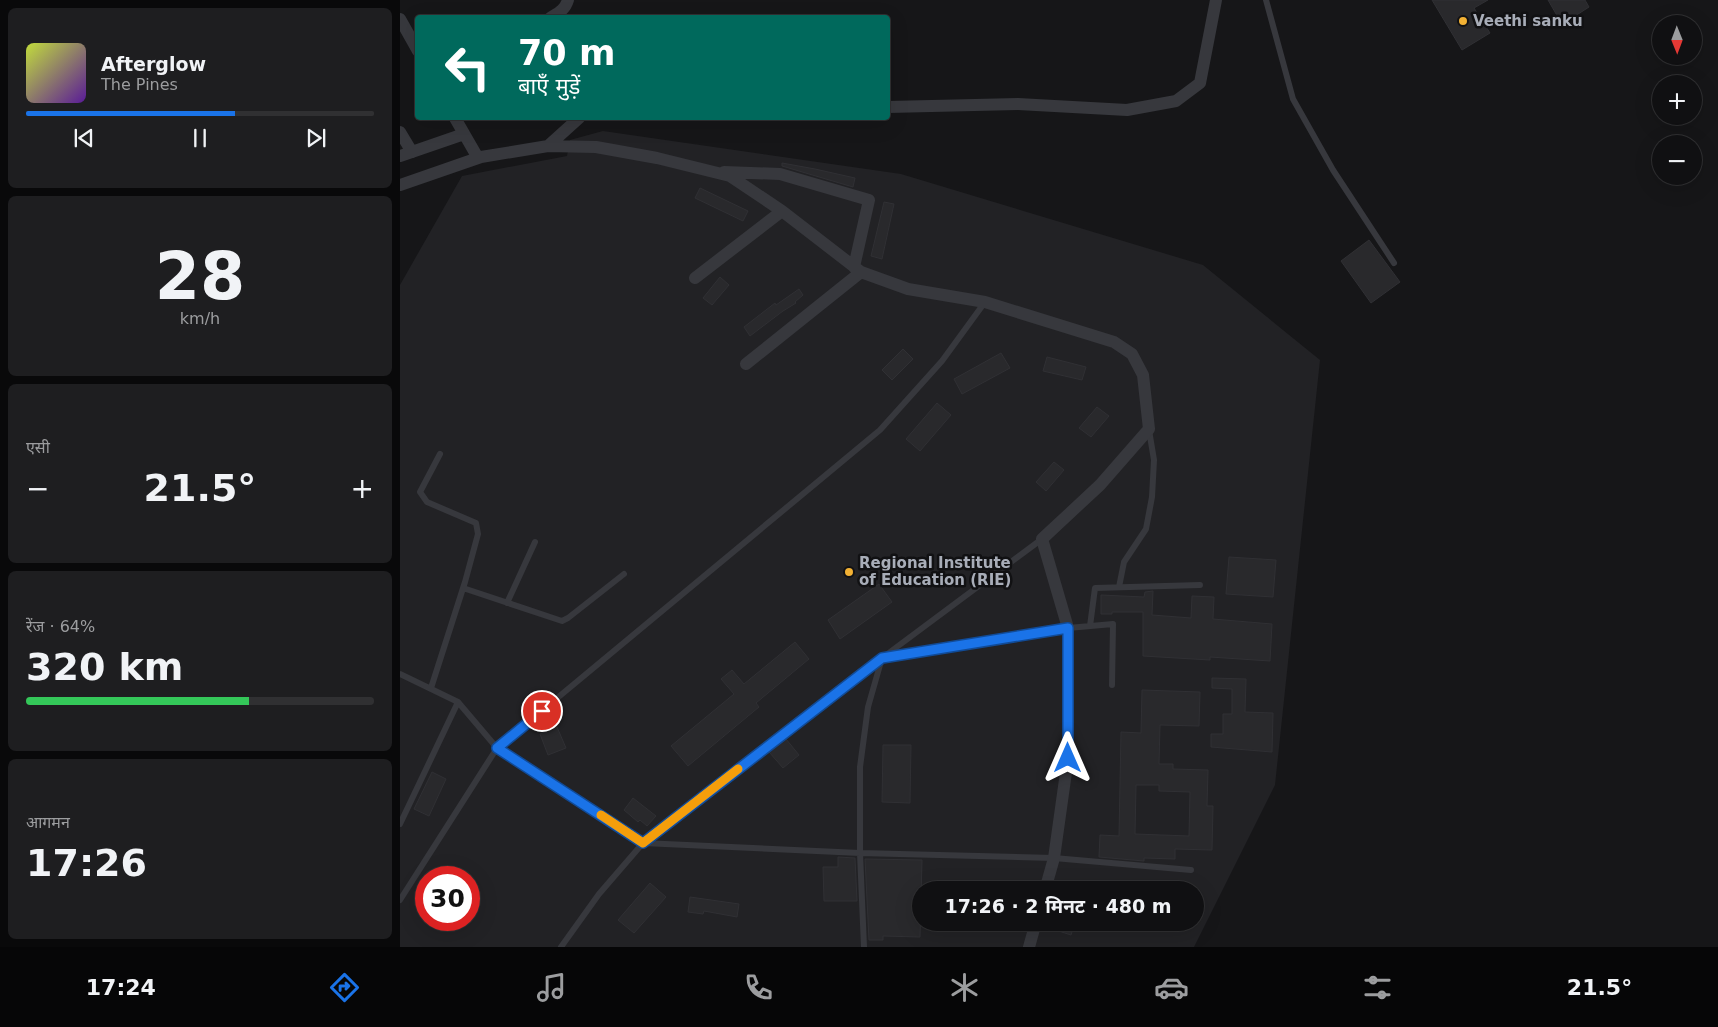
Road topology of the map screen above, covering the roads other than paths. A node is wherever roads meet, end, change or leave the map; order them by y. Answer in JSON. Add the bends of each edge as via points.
{"nodes":[{"id":1,"x":568,"y":0,"type":"edge"},
{"id":2,"x":1216,"y":0,"type":"edge"},
{"id":3,"x":1266,"y":0,"type":"edge"},
{"id":4,"x":556,"y":15,"type":"edge"},
{"id":5,"x":400,"y":19,"type":"edge"},
{"id":6,"x":415,"y":46,"type":"edge"},
{"id":7,"x":890,"y":107,"type":"edge"},
{"id":8,"x":456,"y":120,"type":"edge"},
{"id":9,"x":577,"y":120,"type":"edge"},
{"id":10,"x":400,"y":132,"type":"edge"},
{"id":11,"x":464,"y":134,"type":"junction"},
{"id":12,"x":548,"y":146,"type":"junction"},
{"id":13,"x":406,"y":154,"type":"edge"},
{"id":14,"x":478,"y":158,"type":"junction"},
{"id":15,"x":717,"y":172,"type":"junction"},
{"id":16,"x":400,"y":185,"type":"edge"},
{"id":17,"x":782,"y":211,"type":"junction"},
{"id":18,"x":1394,"y":263,"type":"dead end"},
{"id":19,"x":858,"y":270,"type":"junction"},
{"id":20,"x":695,"y":278,"type":"dead end"},
{"id":21,"x":985,"y":302,"type":"junction"},
{"id":22,"x":746,"y":364,"type":"dead end"},
{"id":23,"x":1149,"y":429,"type":"junction"},
{"id":24,"x":440,"y":454,"type":"dead end"},
{"id":25,"x":1042,"y":540,"type":"junction"},
{"id":26,"x":535,"y":542,"type":"dead end"},
{"id":27,"x":624,"y":574,"type":"dead end"},
{"id":28,"x":1200,"y":585,"type":"dead end"},
{"id":29,"x":1119,"y":586,"type":"junction"},
{"id":30,"x":463,"y":588,"type":"junction"},
{"id":31,"x":507,"y":603,"type":"junction"},
{"id":32,"x":1090,"y":626,"type":"junction"},
{"id":33,"x":1068,"y":628,"type":"junction"},
{"id":34,"x":882,"y":658,"type":"junction"},
{"id":35,"x":400,"y":674,"type":"edge"},
{"id":36,"x":1112,"y":685,"type":"dead end"},
{"id":37,"x":430,"y":688,"type":"junction"},
{"id":38,"x":458,"y":702,"type":"junction"},
{"id":39,"x":497,"y":748,"type":"junction"},
{"id":40,"x":400,"y":824,"type":"edge"},
{"id":41,"x":643,"y":843,"type":"junction"},
{"id":42,"x":860,"y":852,"type":"junction"},
{"id":43,"x":1054,"y":858,"type":"junction"},
{"id":44,"x":1191,"y":870,"type":"dead end"},
{"id":45,"x":1048,"y":881,"type":"edge"},
{"id":46,"x":400,"y":900,"type":"edge"},
{"id":47,"x":1033,"y":931,"type":"edge"},
{"id":48,"x":561,"y":947,"type":"edge"},
{"id":49,"x":864,"y":947,"type":"edge"},
{"id":50,"x":1029,"y":947,"type":"edge"}],
"edges":[{"from":1,"to":4,"type":"street"},
{"from":2,"to":7,"type":"street","via":[[1200,83],[1176,101],[1127,110],[1018,104]]},
{"from":3,"to":18,"type":"lane","via":[[1292,99],[1333,170]]},
{"from":5,"to":6,"type":"street"},
{"from":8,"to":11,"type":"street"},
{"from":9,"to":12,"type":"street"},
{"from":10,"to":13,"type":"street"},
{"from":11,"to":13,"type":"street"},
{"from":11,"to":14,"type":"street"},
{"from":12,"to":14,"type":"street"},
{"from":12,"to":15,"type":"street","via":[[596,147]]},
{"from":14,"to":16,"type":"street"},
{"from":15,"to":17,"type":"street","via":[[730,176]]},
{"from":15,"to":19,"type":"street","via":[[780,174],[869,200]]},
{"from":17,"to":19,"type":"street"},
{"from":17,"to":20,"type":"street"},
{"from":19,"to":21,"type":"street","via":[[908,289]]},
{"from":19,"to":22,"type":"street"},
{"from":21,"to":23,"type":"street","via":[[1114,342],[1132,354],[1143,375]]},
{"from":21,"to":39,"type":"lane","via":[[942,361],[880,430]]},
{"from":23,"to":25,"type":"street","via":[[1100,485]]},
{"from":23,"to":29,"type":"lane","via":[[1154,460],[1146,529],[1124,562]]},
{"from":24,"to":30,"type":"lane","via":[[420,492],[427,502],[476,523],[478,534]]},
{"from":25,"to":33,"type":"street"},
{"from":25,"to":34,"type":"lane"},
{"from":26,"to":31,"type":"lane"},
{"from":27,"to":31,"type":"lane","via":[[562,621]]},
{"from":28,"to":29,"type":"lane"},
{"from":29,"to":32,"type":"lane","via":[[1095,588]]},
{"from":30,"to":31,"type":"lane"},
{"from":30,"to":37,"type":"lane"},
{"from":32,"to":33,"type":"lane"},
{"from":32,"to":36,"type":"lane","via":[[1113,624]]},
{"from":33,"to":34,"type":"lane"},
{"from":33,"to":43,"type":"street","via":[[1068,758]]},
{"from":34,"to":41,"type":"lane"},
{"from":34,"to":42,"type":"lane","via":[[868,707],[860,767]]},
{"from":35,"to":37,"type":"lane"},
{"from":37,"to":38,"type":"lane"},
{"from":38,"to":39,"type":"lane"},
{"from":38,"to":40,"type":"lane"},
{"from":39,"to":41,"type":"lane"},
{"from":39,"to":46,"type":"lane"},
{"from":41,"to":42,"type":"lane"},
{"from":41,"to":48,"type":"lane","via":[[599,894]]},
{"from":42,"to":43,"type":"lane"},
{"from":42,"to":49,"type":"lane"},
{"from":43,"to":44,"type":"lane"},
{"from":43,"to":45,"type":"street"},
{"from":47,"to":50,"type":"street"}]}
